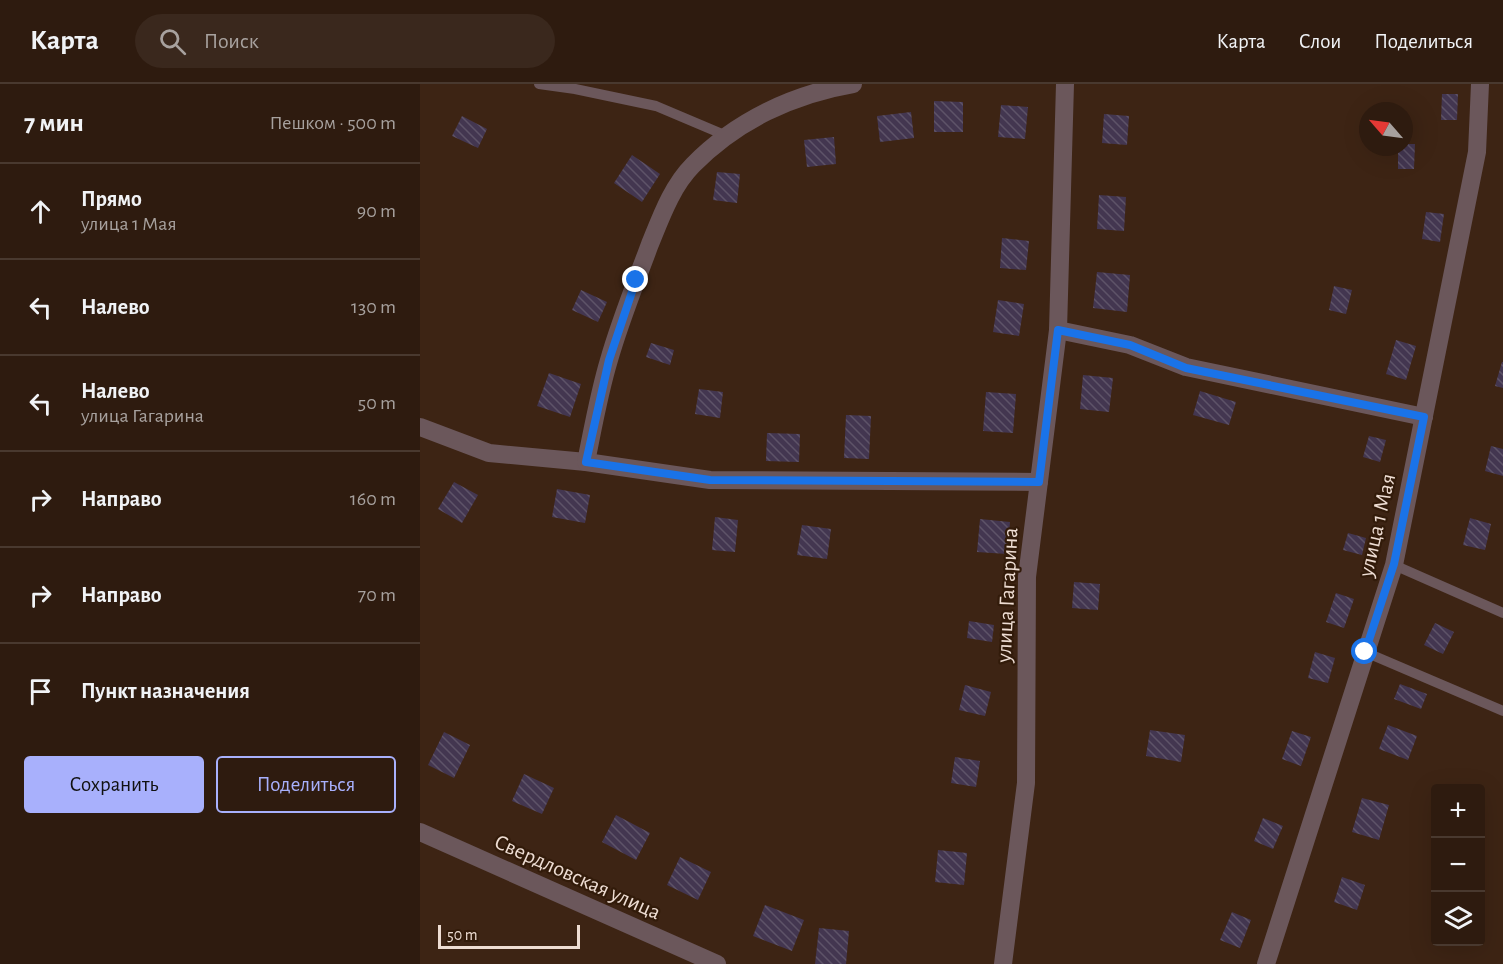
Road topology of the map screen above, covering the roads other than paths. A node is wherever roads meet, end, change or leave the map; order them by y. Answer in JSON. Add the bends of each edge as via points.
{"nodes":[{"id":1,"x":539,"y":84,"type":"edge"},
{"id":2,"x":853,"y":84,"type":"edge"},
{"id":3,"x":1065,"y":84,"type":"edge"},
{"id":4,"x":1480,"y":84,"type":"edge"},
{"id":5,"x":727,"y":136,"type":"junction"},
{"id":6,"x":1058,"y":330,"type":"junction"},
{"id":7,"x":1424,"y":417,"type":"junction"},
{"id":8,"x":420,"y":427,"type":"edge"},
{"id":9,"x":586,"y":462,"type":"junction"},
{"id":10,"x":1039,"y":482,"type":"junction"},
{"id":11,"x":1394,"y":564,"type":"junction"},
{"id":12,"x":1503,"y":613,"type":"edge"},
{"id":13,"x":1365,"y":652,"type":"junction"},
{"id":14,"x":1503,"y":711,"type":"edge"},
{"id":15,"x":420,"y":832,"type":"edge"},
{"id":16,"x":717,"y":964,"type":"edge"},
{"id":17,"x":1003,"y":964,"type":"edge"},
{"id":18,"x":1266,"y":964,"type":"edge"}],
"edges":[{"from":1,"to":5,"type":"lane","via":[[656,105]]},
{"from":2,"to":5,"type":"street","via":[[772,108]]},
{"from":3,"to":6,"type":"street","name":"улица Гагарина"},
{"from":4,"to":7,"type":"street","name":"улица 1 Мая","via":[[1478,152]]},
{"from":5,"to":9,"type":"street","via":[[692,166],[667,204],[609,360]]},
{"from":6,"to":7,"type":"street","via":[[1130,345],[1186,368]]},
{"from":6,"to":10,"type":"street","name":"улица Гагарина"},
{"from":7,"to":11,"type":"street","name":"улица 1 Мая"},
{"from":8,"to":9,"type":"street","via":[[489,453]]},
{"from":9,"to":10,"type":"street","via":[[710,480]]},
{"from":10,"to":17,"type":"street","name":"улица Гагарина","via":[[1027,578],[1026,783]]},
{"from":11,"to":12,"type":"lane"},
{"from":11,"to":13,"type":"street","name":"улица 1 Мая"},
{"from":13,"to":14,"type":"lane"},
{"from":13,"to":18,"type":"street","name":"улица 1 Мая"},
{"from":15,"to":16,"type":"street","name":"Свердловская улица"}]}
